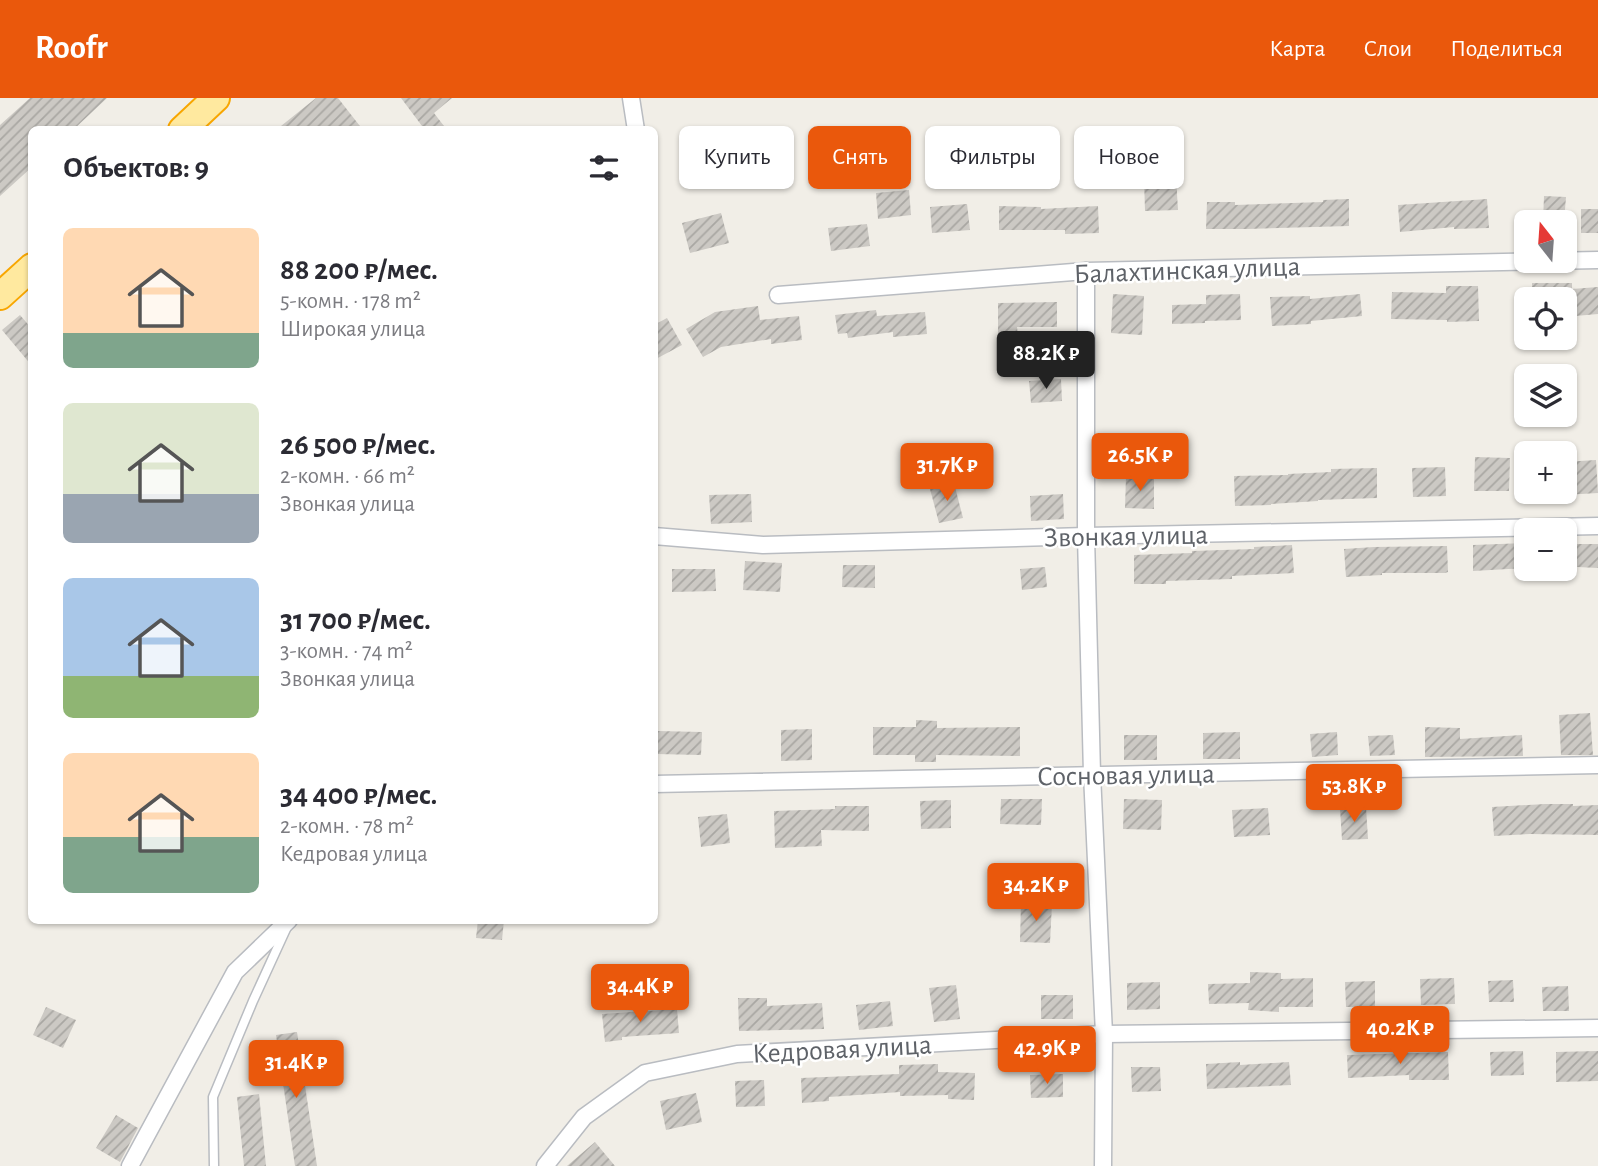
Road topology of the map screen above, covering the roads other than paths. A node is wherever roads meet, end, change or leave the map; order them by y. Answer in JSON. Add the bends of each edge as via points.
{"nodes":[{"id":1,"x":216,"y":98,"type":"edge"},
{"id":2,"x":631,"y":98,"type":"edge"},
{"id":3,"x":186,"y":126,"type":"edge"},
{"id":4,"x":635,"y":126,"type":"edge"},
{"id":5,"x":1598,"y":260,"type":"edge"},
{"id":6,"x":28,"y":271,"type":"edge"},
{"id":7,"x":1086,"y":271,"type":"junction"},
{"id":8,"x":778,"y":295,"type":"dead end"},
{"id":9,"x":0,"y":296,"type":"edge"},
{"id":10,"x":1598,"y":526,"type":"edge"},
{"id":11,"x":658,"y":536,"type":"edge"},
{"id":12,"x":1086,"y":536,"type":"junction"},
{"id":13,"x":1598,"y":765,"type":"edge"},
{"id":14,"x":1092,"y":775,"type":"junction"},
{"id":15,"x":658,"y":784,"type":"edge"},
{"id":16,"x":285,"y":924,"type":"edge"},
{"id":17,"x":287,"y":924,"type":"edge"},
{"id":18,"x":1598,"y":1028,"type":"edge"},
{"id":19,"x":1104,"y":1034,"type":"junction"},
{"id":20,"x":130,"y":1166,"type":"edge"},
{"id":21,"x":214,"y":1166,"type":"edge"},
{"id":22,"x":545,"y":1166,"type":"edge"},
{"id":23,"x":1103,"y":1166,"type":"edge"}],
"edges":[{"from":1,"to":3,"type":"highway"},
{"from":2,"to":4,"type":"street"},
{"from":5,"to":7,"type":"street","name":"Балахтинская улица"},
{"from":6,"to":9,"type":"highway"},
{"from":7,"to":8,"type":"street","name":"Балахтинская улица"},
{"from":7,"to":12,"type":"street"},
{"from":10,"to":12,"type":"street","name":"Звонкая улица"},
{"from":11,"to":12,"type":"street","name":"Звонкая улица","via":[[763,545]]},
{"from":12,"to":14,"type":"street"},
{"from":13,"to":14,"type":"street","name":"Сосновая улица"},
{"from":14,"to":15,"type":"street","name":"Сосновая улица"},
{"from":14,"to":19,"type":"street"},
{"from":16,"to":20,"type":"street","via":[[235,972]]},
{"from":17,"to":21,"type":"lane","via":[[213,1097]]},
{"from":18,"to":19,"type":"street","name":"Кедровая улица"},
{"from":19,"to":22,"type":"street","name":"Кедровая улица","via":[[737,1054],[645,1073],[584,1117]]},
{"from":19,"to":23,"type":"street"}]}
